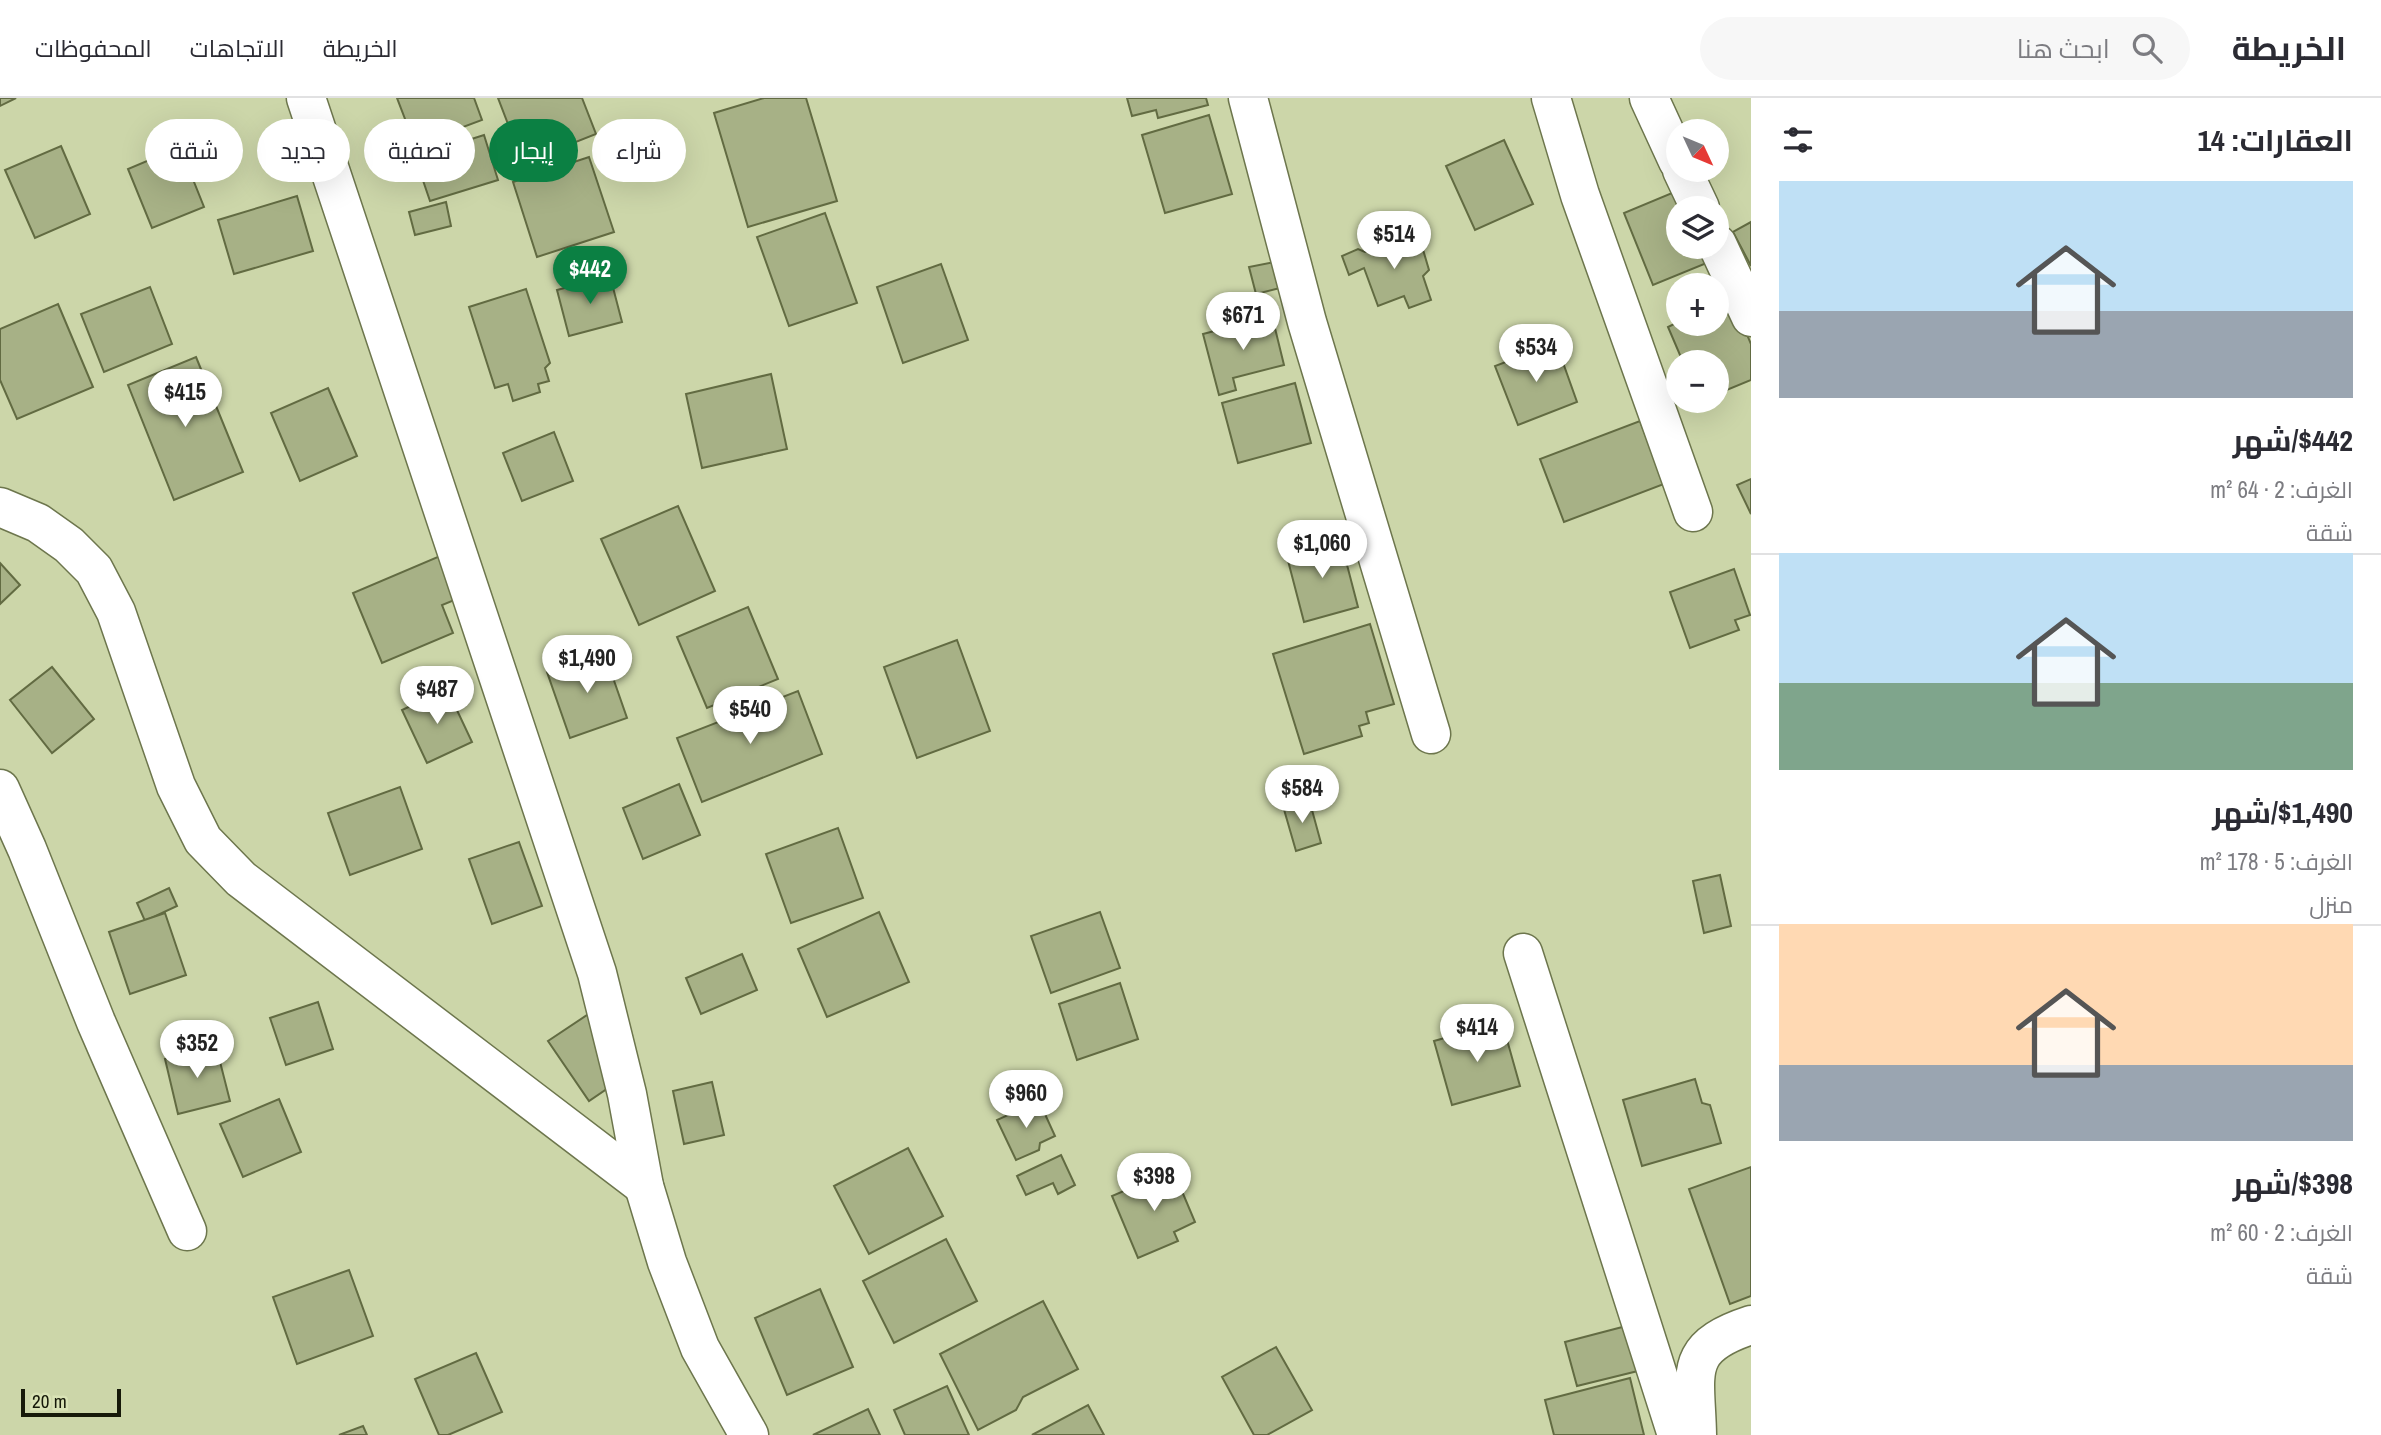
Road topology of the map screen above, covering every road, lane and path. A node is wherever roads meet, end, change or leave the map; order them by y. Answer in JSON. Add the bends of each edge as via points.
{"nodes":[{"id":1,"x":306,"y":98,"type":"edge"},
{"id":2,"x":1248,"y":98,"type":"edge"},
{"id":3,"x":1551,"y":98,"type":"edge"},
{"id":4,"x":1649,"y":98,"type":"edge"},
{"id":5,"x":1666,"y":135,"type":"edge"},
{"id":6,"x":1724,"y":259,"type":"edge"},
{"id":7,"x":1751,"y":317,"type":"edge"},
{"id":8,"x":0,"y":507,"type":"edge"},
{"id":9,"x":1693,"y":512,"type":"dead end"},
{"id":10,"x":1431,"y":734,"type":"dead end"},
{"id":11,"x":0,"y":789,"type":"edge"},
{"id":12,"x":1523,"y":953,"type":"dead end"},
{"id":13,"x":643,"y":1186,"type":"junction"},
{"id":14,"x":187,"y":1231,"type":"dead end"},
{"id":15,"x":1751,"y":1325,"type":"edge"},
{"id":16,"x":748,"y":1435,"type":"edge"},
{"id":17,"x":1677,"y":1435,"type":"edge"},
{"id":18,"x":1697,"y":1435,"type":"edge"}],
"edges":[{"from":1,"to":13,"type":"street","via":[[597,973],[627,1094]]},
{"from":2,"to":10,"type":"street","via":[[1307,322]]},
{"from":3,"to":9,"type":"street","via":[[1580,195]]},
{"from":4,"to":5,"type":"street"},
{"from":6,"to":7,"type":"street"},
{"from":8,"to":13,"type":"street","via":[[37,523],[94,570],[116,612],[176,786],[203,840],[241,879]]},
{"from":11,"to":14,"type":"street"},
{"from":12,"to":17,"type":"street"},
{"from":13,"to":16,"type":"street","via":[[700,1348]]},
{"from":15,"to":18,"type":"street","via":[[1707,1346],[1695,1369]]}]}
